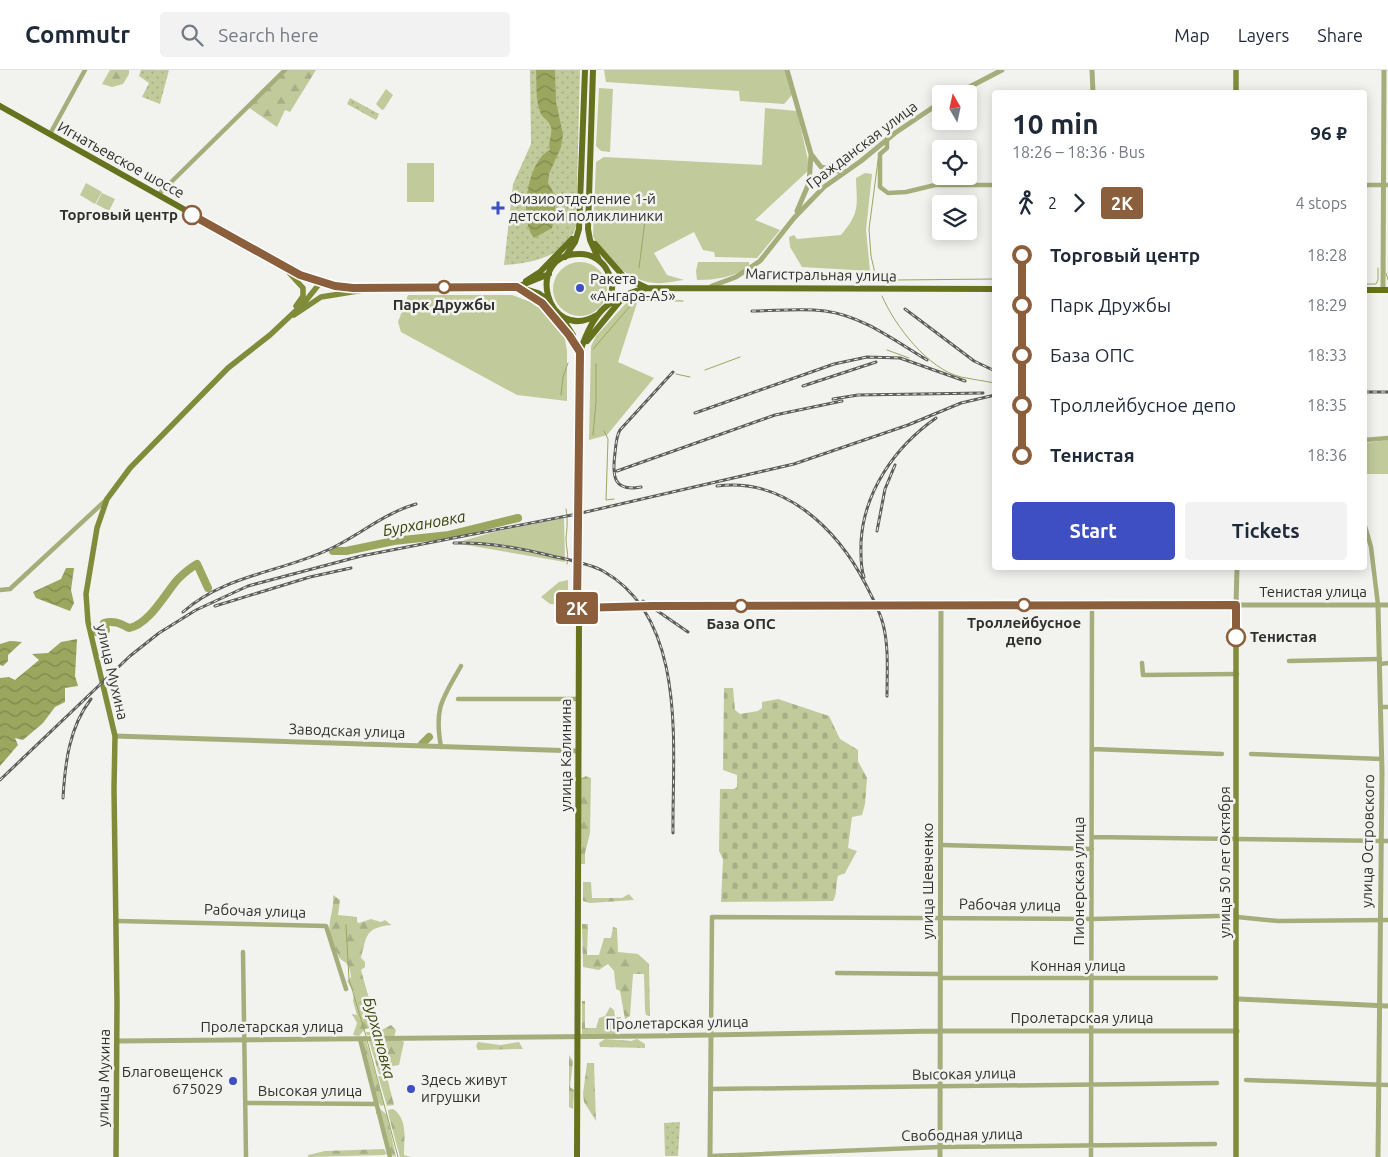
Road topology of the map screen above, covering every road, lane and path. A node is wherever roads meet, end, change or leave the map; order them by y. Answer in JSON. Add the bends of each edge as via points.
{"nodes":[{"id":1,"x":85,"y":70,"type":"edge"},
{"id":2,"x":285,"y":70,"type":"edge"},
{"id":3,"x":585,"y":70,"type":"edge"},
{"id":4,"x":593,"y":70,"type":"edge"},
{"id":5,"x":787,"y":70,"type":"edge"},
{"id":6,"x":1002,"y":70,"type":"edge"},
{"id":7,"x":1092,"y":70,"type":"edge"},
{"id":8,"x":1236,"y":70,"type":"edge"},
{"id":9,"x":1384,"y":70,"type":"edge"},
{"id":10,"x":973,"y":85,"type":"edge"},
{"id":11,"x":1092,"y":90,"type":"edge"},
{"id":12,"x":1236,"y":90,"type":"edge"},
{"id":13,"x":0,"y":106,"type":"edge"},
{"id":14,"x":932,"y":108,"type":"edge"},
{"id":15,"x":50,"y":134,"type":"junction"},
{"id":16,"x":887,"y":139,"type":"junction"},
{"id":17,"x":811,"y":154,"type":"junction"},
{"id":18,"x":842,"y":172,"type":"junction"},
{"id":19,"x":992,"y":185,"type":"edge"},
{"id":20,"x":1367,"y":185,"type":"edge"},
{"id":21,"x":1387,"y":185,"type":"edge"},
{"id":22,"x":158,"y":195,"type":"junction"},
{"id":23,"x":794,"y":218,"type":"junction"},
{"id":24,"x":579,"y":229,"type":"junction"},
{"id":25,"x":588,"y":229,"type":"junction"},
{"id":26,"x":565,"y":257,"type":"junction"},
{"id":27,"x":600,"y":261,"type":"junction"},
{"id":28,"x":282,"y":266,"type":"junction"},
{"id":29,"x":548,"y":274,"type":"junction"},
{"id":30,"x":610,"y":274,"type":"junction"},
{"id":31,"x":320,"y":282,"type":"junction"},
{"id":32,"x":712,"y":286,"type":"junction"},
{"id":33,"x":517,"y":287,"type":"junction"},
{"id":34,"x":377,"y":288,"type":"junction"},
{"id":35,"x":647,"y":288,"type":"junction"},
{"id":36,"x":992,"y":289,"type":"edge"},
{"id":37,"x":1367,"y":290,"type":"edge"},
{"id":38,"x":1385,"y":290,"type":"edge"},
{"id":39,"x":548,"y":300,"type":"junction"},
{"id":40,"x":608,"y":303,"type":"junction"},
{"id":41,"x":600,"y":313,"type":"junction"},
{"id":42,"x":561,"y":315,"type":"junction"},
{"id":43,"x":288,"y":318,"type":"junction"},
{"id":44,"x":580,"y":352,"type":"junction"},
{"id":45,"x":1388,"y":438,"type":"edge"},
{"id":46,"x":1367,"y":440,"type":"edge"},
{"id":47,"x":108,"y":499,"type":"junction"},
{"id":48,"x":1367,"y":533,"type":"edge"},
{"id":49,"x":1237,"y":570,"type":"edge"},
{"id":50,"x":0,"y":590,"type":"edge"},
{"id":51,"x":1092,"y":605,"type":"junction"},
{"id":52,"x":1236,"y":605,"type":"junction"},
{"id":53,"x":1378,"y":605,"type":"junction"},
{"id":54,"x":1388,"y":605,"type":"edge"},
{"id":55,"x":941,"y":606,"type":"junction"},
{"id":56,"x":577,"y":608,"type":"junction"},
{"id":57,"x":1289,"y":661,"type":"dead end"},
{"id":58,"x":1380,"y":661,"type":"junction"},
{"id":59,"x":1142,"y":663,"type":"dead end"},
{"id":60,"x":1388,"y":664,"type":"edge"},
{"id":61,"x":461,"y":666,"type":"dead end"},
{"id":62,"x":1237,"y":674,"type":"junction"},
{"id":63,"x":458,"y":699,"type":"dead end"},
{"id":64,"x":578,"y":699,"type":"junction"},
{"id":65,"x":1381,"y":707,"type":"junction"},
{"id":66,"x":1388,"y":707,"type":"edge"},
{"id":67,"x":115,"y":736,"type":"junction"},
{"id":68,"x":441,"y":747,"type":"junction"},
{"id":69,"x":1092,"y":749,"type":"junction"},
{"id":70,"x":578,"y":751,"type":"junction"},
{"id":71,"x":1222,"y":754,"type":"dead end"},
{"id":72,"x":1251,"y":754,"type":"dead end"},
{"id":73,"x":1382,"y":760,"type":"junction"},
{"id":74,"x":1385,"y":773,"type":"edge"},
{"id":75,"x":1092,"y":837,"type":"junction"},
{"id":76,"x":1237,"y":837,"type":"junction"},
{"id":77,"x":1381,"y":840,"type":"junction"},
{"id":78,"x":1388,"y":841,"type":"edge"},
{"id":79,"x":941,"y":845,"type":"junction"},
{"id":80,"x":1092,"y":849,"type":"junction"},
{"id":81,"x":1219,"y":916,"type":"dead end"},
{"id":82,"x":940,"y":917,"type":"junction"},
{"id":83,"x":1237,"y":917,"type":"junction"},
{"id":84,"x":1092,"y":919,"type":"junction"},
{"id":85,"x":1379,"y":920,"type":"junction"},
{"id":86,"x":1388,"y":920,"type":"edge"},
{"id":87,"x":117,"y":921,"type":"junction"},
{"id":88,"x":243,"y":952,"type":"dead end"},
{"id":89,"x":837,"y":973,"type":"dead end"},
{"id":90,"x":940,"y":976,"type":"junction"},
{"id":91,"x":1092,"y":978,"type":"junction"},
{"id":92,"x":1216,"y":978,"type":"dead end"},
{"id":93,"x":346,"y":989,"type":"dead end"},
{"id":94,"x":1238,"y":1000,"type":"junction"},
{"id":95,"x":1379,"y":1005,"type":"junction"},
{"id":96,"x":1388,"y":1006,"type":"edge"},
{"id":97,"x":1091,"y":1030,"type":"junction"},
{"id":98,"x":940,"y":1031,"type":"junction"},
{"id":99,"x":1237,"y":1031,"type":"junction"},
{"id":100,"x":711,"y":1035,"type":"junction"},
{"id":101,"x":577,"y":1037,"type":"junction"},
{"id":102,"x":364,"y":1038,"type":"junction"},
{"id":103,"x":117,"y":1040,"type":"junction"},
{"id":104,"x":244,"y":1040,"type":"junction"},
{"id":105,"x":1246,"y":1080,"type":"dead end"},
{"id":106,"x":1217,"y":1083,"type":"dead end"},
{"id":107,"x":1091,"y":1085,"type":"junction"},
{"id":108,"x":1379,"y":1085,"type":"junction"},
{"id":109,"x":1388,"y":1085,"type":"edge"},
{"id":110,"x":940,"y":1087,"type":"junction"},
{"id":111,"x":710,"y":1089,"type":"junction"},
{"id":112,"x":245,"y":1104,"type":"junction"},
{"id":113,"x":375,"y":1104,"type":"junction"},
{"id":114,"x":1215,"y":1144,"type":"dead end"},
{"id":115,"x":1091,"y":1146,"type":"junction"},
{"id":116,"x":940,"y":1147,"type":"junction"},
{"id":117,"x":710,"y":1156,"type":"edge"},
{"id":118,"x":116,"y":1157,"type":"edge"},
{"id":119,"x":246,"y":1157,"type":"edge"},
{"id":120,"x":390,"y":1157,"type":"edge"},
{"id":121,"x":577,"y":1157,"type":"edge"},
{"id":122,"x":940,"y":1157,"type":"edge"},
{"id":123,"x":1091,"y":1157,"type":"edge"},
{"id":124,"x":1236,"y":1157,"type":"edge"},
{"id":125,"x":1378,"y":1157,"type":"edge"}],
"edges":[{"from":1,"to":15,"type":"street"},
{"from":2,"to":22,"type":"street"},
{"from":3,"to":24,"type":"main road"},
{"from":4,"to":25,"type":"main road"},
{"from":5,"to":17,"type":"street"},
{"from":6,"to":10,"type":"street"},
{"from":7,"to":11,"type":"street"},
{"from":8,"to":12,"type":"main road"},
{"from":9,"to":21,"type":"street"},
{"from":13,"to":15,"type":"main road","name":"Игнатьевское шоссе"},
{"from":14,"to":16,"type":"street","name":"Гражданская улица"},
{"from":15,"to":22,"type":"main road","name":"Игнатьевское шоссе"},
{"from":16,"to":18,"type":"street","name":"Гражданская улица"},
{"from":16,"to":19,"type":"street","via":[[887,148],[880,154],[880,187],[888,193],[935,185]]},
{"from":17,"to":18,"type":"street","via":[[821,168]]},
{"from":17,"to":23,"type":"street","via":[[809,183]]},
{"from":18,"to":23,"type":"street","name":"Гражданская улица"},
{"from":20,"to":21,"type":"street"},
{"from":21,"to":38,"type":"street"},
{"from":22,"to":28,"type":"main road","name":"Игнатьевское шоссе"},
{"from":23,"to":32,"type":"street","name":"Гражданская улица","via":[[760,261],[736,277]]},
{"from":24,"to":26,"type":"main road"},
{"from":24,"to":33,"type":"main road","via":[[570,243],[540,272]]},
{"from":25,"to":27,"type":"main road"},
{"from":25,"to":35,"type":"main road","via":[[596,247],[616,271]]},
{"from":26,"to":27,"type":"main road","via":[[583,254]]},
{"from":26,"to":29,"type":"main road"},
{"from":27,"to":30,"type":"main road"},
{"from":28,"to":31,"type":"main road","name":"Игнатьевское шоссе"},
{"from":28,"to":43,"type":"main road","via":[[304,292]]},
{"from":29,"to":33,"type":"main road"},
{"from":29,"to":39,"type":"main road"},
{"from":30,"to":35,"type":"main road"},
{"from":30,"to":40,"type":"main road","via":[[612,294]]},
{"from":31,"to":34,"type":"main road","name":"Игнатьевское шоссе","via":[[353,288]]},
{"from":31,"to":43,"type":"main road","name":"улица Мухина"},
{"from":32,"to":35,"type":"main road","name":"Магистральная улица"},
{"from":32,"to":36,"type":"main road","name":"Магистральная улица"},
{"from":33,"to":34,"type":"main road","name":"Игнатьевское шоссе"},
{"from":33,"to":39,"type":"main road"},
{"from":33,"to":44,"type":"main road","via":[[542,303]]},
{"from":34,"to":43,"type":"main road","via":[[321,297]]},
{"from":35,"to":40,"type":"main road","via":[[622,294]]},
{"from":35,"to":44,"type":"main road","via":[[620,301],[594,330]]},
{"from":37,"to":38,"type":"main road"},
{"from":39,"to":42,"type":"main road"},
{"from":40,"to":41,"type":"main road"},
{"from":41,"to":42,"type":"main road","via":[[581,320]]},
{"from":41,"to":44,"type":"main road"},
{"from":42,"to":44,"type":"main road"},
{"from":43,"to":47,"type":"main road","name":"улица Мухина","via":[[219,378],[130,468]]},
{"from":44,"to":56,"type":"main road","name":"улица Калинина"},
{"from":45,"to":46,"type":"street"},
{"from":47,"to":50,"type":"street","via":[[10,589]]},
{"from":47,"to":67,"type":"main road","name":"улица Мухина","via":[[97,528],[86,594],[88,622]]},
{"from":48,"to":53,"type":"street","name":"улица Островского"},
{"from":49,"to":52,"type":"street","name":"улица 50 лет Октября"},
{"from":51,"to":52,"type":"main road","name":"Тенистая улица"},
{"from":51,"to":55,"type":"main road","name":"Тенистая улица"},
{"from":51,"to":69,"type":"street","name":"Пионерская улица"},
{"from":52,"to":53,"type":"street","name":"Тенистая улица"},
{"from":52,"to":62,"type":"main road","name":"улица 50 лет Октября"},
{"from":53,"to":54,"type":"street","name":"Тенистая улица"},
{"from":53,"to":58,"type":"street","name":"улица Островского"},
{"from":55,"to":56,"type":"main road","name":"Тенистая улица"},
{"from":55,"to":79,"type":"street","name":"улица Шевченко"},
{"from":56,"to":64,"type":"main road","name":"улица Калинина"},
{"from":57,"to":58,"type":"street"},
{"from":58,"to":60,"type":"street"},
{"from":58,"to":65,"type":"street","name":"улица Островского"},
{"from":59,"to":62,"type":"street","via":[[1143,674]]},
{"from":61,"to":68,"type":"street","via":[[441,701],[438,713]]},
{"from":62,"to":76,"type":"main road","name":"улица 50 лет Октября"},
{"from":63,"to":64,"type":"street"},
{"from":64,"to":70,"type":"main road","name":"улица Калинина"},
{"from":65,"to":66,"type":"street"},
{"from":65,"to":73,"type":"street","name":"улица Островского"},
{"from":67,"to":68,"type":"street","name":"Заводская улица"},
{"from":67,"to":87,"type":"main road","name":"улица Мухина"},
{"from":68,"to":70,"type":"street","name":"Заводская улица"},
{"from":69,"to":71,"type":"street"},
{"from":69,"to":75,"type":"street","name":"Пионерская улица"},
{"from":70,"to":101,"type":"main road","name":"улица Калинина"},
{"from":72,"to":73,"type":"street"},
{"from":73,"to":74,"type":"street","name":"улица Островского"},
{"from":74,"to":77,"type":"street","name":"улица Островского"},
{"from":75,"to":76,"type":"street"},
{"from":75,"to":80,"type":"street","name":"Пионерская улица"},
{"from":76,"to":77,"type":"street"},
{"from":76,"to":83,"type":"main road","name":"улица 50 лет Октября"},
{"from":77,"to":78,"type":"street"},
{"from":77,"to":85,"type":"street","name":"улица Островского"},
{"from":79,"to":80,"type":"street"},
{"from":79,"to":82,"type":"street","name":"улица Шевченко"},
{"from":80,"to":84,"type":"street","name":"Пионерская улица"},
{"from":81,"to":84,"type":"street","name":"Рабочая улица"},
{"from":82,"to":84,"type":"street","name":"Рабочая улица"},
{"from":82,"to":90,"type":"street","name":"улица Шевченко"},
{"from":82,"to":100,"type":"street","name":"Рабочая улица","via":[[712,917]]},
{"from":83,"to":85,"type":"street","via":[[1278,921]]},
{"from":83,"to":94,"type":"main road","name":"улица 50 лет Октября"},
{"from":84,"to":91,"type":"street","name":"Пионерская улица"},
{"from":85,"to":86,"type":"street"},
{"from":85,"to":95,"type":"street","name":"улица Островского"},
{"from":87,"to":93,"type":"street","name":"Рабочая улица","via":[[326,926]]},
{"from":87,"to":103,"type":"main road","name":"улица Мухина"},
{"from":88,"to":104,"type":"street"},
{"from":89,"to":90,"type":"street","name":"Конная улица"},
{"from":90,"to":91,"type":"street","name":"Конная улица"},
{"from":90,"to":98,"type":"street","name":"улица Шевченко"},
{"from":91,"to":92,"type":"street","name":"Конная улица"},
{"from":91,"to":97,"type":"street","name":"Пионерская улица"},
{"from":94,"to":95,"type":"street"},
{"from":94,"to":99,"type":"main road","name":"улица 50 лет Октября"},
{"from":95,"to":96,"type":"street"},
{"from":95,"to":108,"type":"street","name":"улица Островского"},
{"from":97,"to":98,"type":"street","name":"Пролетарская улица"},
{"from":97,"to":99,"type":"street","name":"Пролетарская улица"},
{"from":97,"to":107,"type":"street","name":"Пионерская улица"},
{"from":98,"to":100,"type":"street","name":"Пролетарская улица"},
{"from":98,"to":110,"type":"street","name":"улица Шевченко"},
{"from":99,"to":124,"type":"main road","name":"улица 50 лет Октября"},
{"from":100,"to":101,"type":"street","name":"Пролетарская улица"},
{"from":100,"to":111,"type":"street"},
{"from":101,"to":102,"type":"street","name":"Пролетарская улица"},
{"from":101,"to":121,"type":"main road","name":"улица Калинина"},
{"from":102,"to":104,"type":"street","name":"Пролетарская улица"},
{"from":102,"to":113,"type":"street"},
{"from":103,"to":104,"type":"street","name":"Пролетарская улица"},
{"from":103,"to":118,"type":"main road","name":"улица Мухина"},
{"from":104,"to":112,"type":"street"},
{"from":105,"to":108,"type":"street"},
{"from":106,"to":107,"type":"street","name":"Высокая улица"},
{"from":107,"to":110,"type":"street","name":"Высокая улица"},
{"from":107,"to":115,"type":"street","name":"Пионерская улица"},
{"from":108,"to":109,"type":"street"},
{"from":108,"to":125,"type":"street","name":"улица Островского"},
{"from":110,"to":111,"type":"street","name":"Высокая улица"},
{"from":110,"to":116,"type":"street","name":"улица Шевченко"},
{"from":111,"to":117,"type":"street"},
{"from":112,"to":113,"type":"street","name":"Высокая улица"},
{"from":112,"to":119,"type":"street"},
{"from":113,"to":120,"type":"street"},
{"from":114,"to":115,"type":"street","name":"Свободная улица"},
{"from":115,"to":116,"type":"street","name":"Свободная улица"},
{"from":115,"to":123,"type":"street","name":"Пионерская улица"},
{"from":116,"to":117,"type":"street","name":"Свободная улица"},
{"from":116,"to":122,"type":"street","name":"улица Шевченко"}]}
